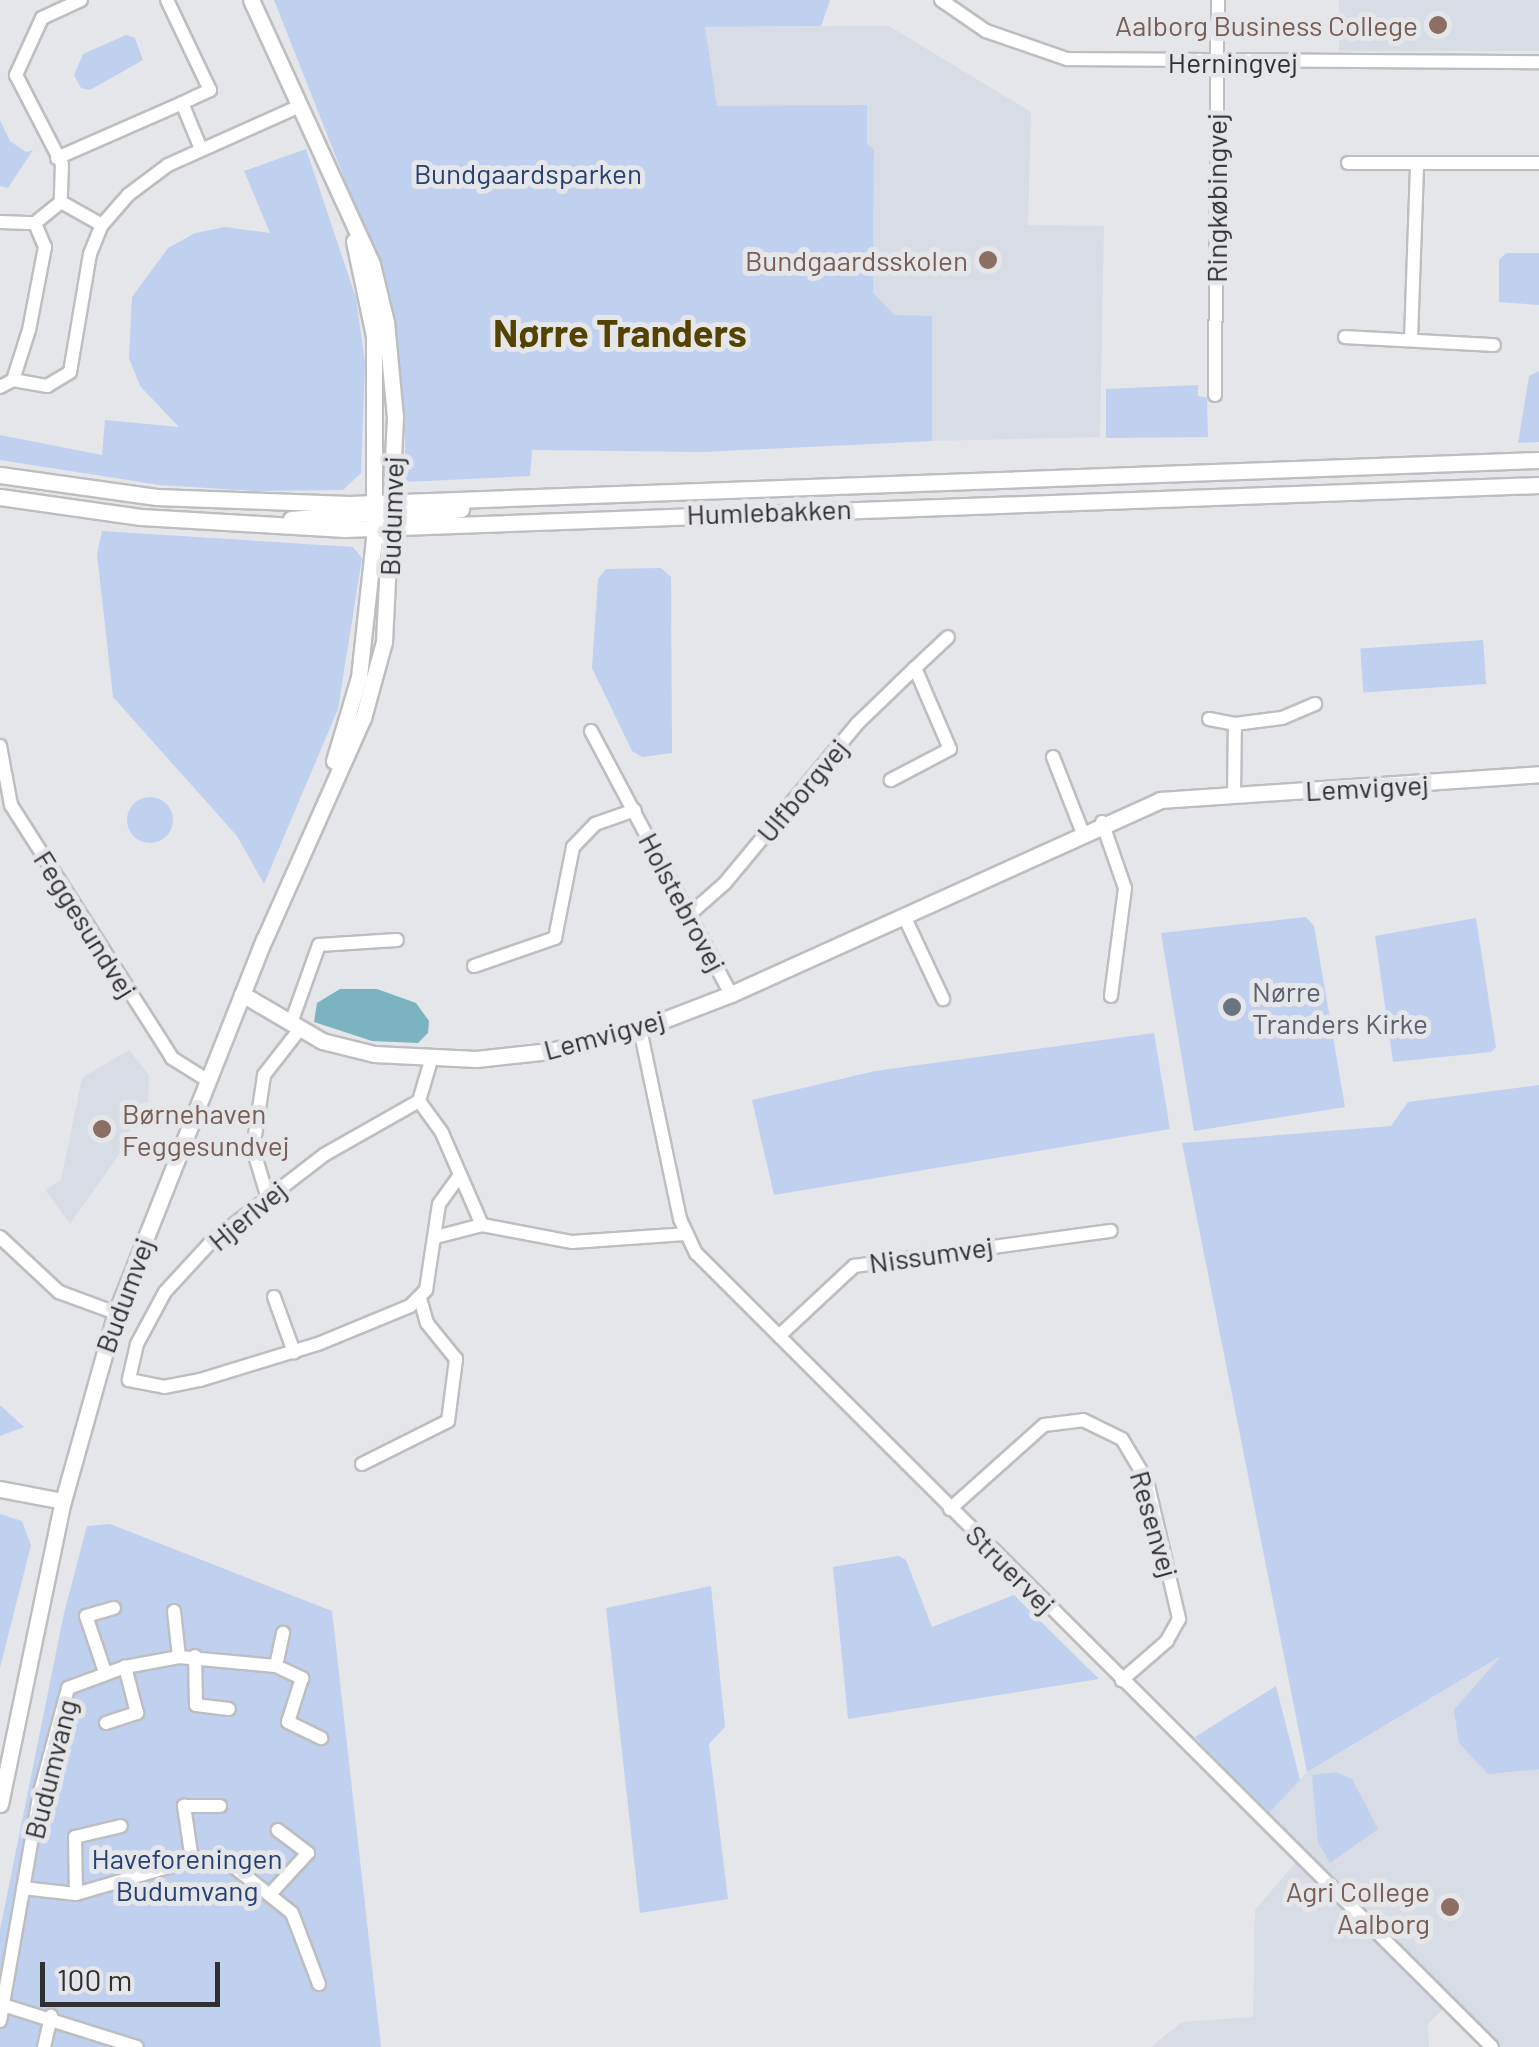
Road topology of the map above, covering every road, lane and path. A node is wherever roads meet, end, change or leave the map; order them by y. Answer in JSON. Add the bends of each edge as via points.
{"nodes":[{"id":1,"x":82,"y":0,"type":"edge"},
{"id":2,"x":167,"y":0,"type":"edge"},
{"id":3,"x":251,"y":0,"type":"edge"},
{"id":4,"x":941,"y":0,"type":"edge"},
{"id":5,"x":1218,"y":0,"type":"edge"},
{"id":6,"x":1218,"y":62,"type":"junction"},
{"id":7,"x":1539,"y":62,"type":"edge"},
{"id":8,"x":182,"y":102,"type":"junction"},
{"id":9,"x":300,"y":106,"type":"junction"},
{"id":10,"x":202,"y":149,"type":"junction"},
{"id":11,"x":56,"y":158,"type":"junction"},
{"id":12,"x":1348,"y":163,"type":"dead end"},
{"id":13,"x":1539,"y":163,"type":"edge"},
{"id":14,"x":1417,"y":164,"type":"junction"},
{"id":15,"x":61,"y":202,"type":"junction"},
{"id":16,"x":349,"y":219,"type":"junction"},
{"id":17,"x":0,"y":222,"type":"edge"},
{"id":18,"x":35,"y":223,"type":"junction"},
{"id":19,"x":102,"y":225,"type":"junction"},
{"id":20,"x":1345,"y":337,"type":"dead end"},
{"id":21,"x":1411,"y":339,"type":"junction"},
{"id":22,"x":1494,"y":345,"type":"dead end"},
{"id":23,"x":7,"y":383,"type":"edge"},
{"id":24,"x":1215,"y":395,"type":"dead end"},
{"id":25,"x":1539,"y":460,"type":"edge"},
{"id":26,"x":0,"y":475,"type":"edge"},
{"id":27,"x":1539,"y":485,"type":"edge"},
{"id":28,"x":0,"y":497,"type":"edge"},
{"id":29,"x":374,"y":515,"type":"junction"},
{"id":30,"x":392,"y":516,"type":"junction"},
{"id":31,"x":948,"y":637,"type":"dead end"},
{"id":32,"x":914,"y":668,"type":"junction"},
{"id":33,"x":1315,"y":704,"type":"dead end"},
{"id":34,"x":1210,"y":718,"type":"dead end"},
{"id":35,"x":1235,"y":724,"type":"junction"},
{"id":36,"x":591,"y":731,"type":"dead end"},
{"id":37,"x":0,"y":746,"type":"edge"},
{"id":38,"x":1053,"y":757,"type":"dead end"},
{"id":39,"x":1539,"y":774,"type":"edge"},
{"id":40,"x":890,"y":780,"type":"dead end"},
{"id":41,"x":1234,"y":792,"type":"junction"},
{"id":42,"x":320,"y":808,"type":"junction"},
{"id":43,"x":635,"y":810,"type":"junction"},
{"id":44,"x":1102,"y":822,"type":"junction"},
{"id":45,"x":1082,"y":831,"type":"junction"},
{"id":46,"x":692,"y":913,"type":"junction"},
{"id":47,"x":904,"y":916,"type":"junction"},
{"id":48,"x":386,"y":958,"type":"dead end"},
{"id":49,"x":474,"y":966,"type":"dead end"},
{"id":50,"x":242,"y":994,"type":"junction"},
{"id":51,"x":731,"y":994,"type":"junction"},
{"id":52,"x":1111,"y":996,"type":"dead end"},
{"id":53,"x":943,"y":999,"type":"dead end"},
{"id":54,"x":295,"y":1026,"type":"junction"},
{"id":55,"x":640,"y":1029,"type":"junction"},
{"id":56,"x":432,"y":1057,"type":"junction"},
{"id":57,"x":207,"y":1080,"type":"junction"},
{"id":58,"x":419,"y":1100,"type":"junction"},
{"id":59,"x":458,"y":1178,"type":"junction"},
{"id":60,"x":267,"y":1195,"type":"junction"},
{"id":61,"x":482,"y":1225,"type":"junction"},
{"id":62,"x":1111,"y":1231,"type":"dead end"},
{"id":63,"x":684,"y":1234,"type":"junction"},
{"id":64,"x":436,"y":1236,"type":"junction"},
{"id":65,"x":0,"y":1237,"type":"edge"},
{"id":66,"x":274,"y":1297,"type":"dead end"},
{"id":67,"x":420,"y":1298,"type":"junction"},
{"id":68,"x":116,"y":1313,"type":"junction"},
{"id":69,"x":779,"y":1336,"type":"junction"},
{"id":70,"x":294,"y":1352,"type":"junction"},
{"id":71,"x":362,"y":1464,"type":"dead end"},
{"id":72,"x":0,"y":1490,"type":"edge"},
{"id":73,"x":64,"y":1501,"type":"junction"},
{"id":74,"x":950,"y":1509,"type":"junction"},
{"id":75,"x":114,"y":1608,"type":"dead end"},
{"id":76,"x":174,"y":1610,"type":"dead end"},
{"id":77,"x":283,"y":1634,"type":"dead end"},
{"id":78,"x":195,"y":1656,"type":"junction"},
{"id":79,"x":179,"y":1657,"type":"junction"},
{"id":80,"x":125,"y":1666,"type":"junction"},
{"id":81,"x":276,"y":1666,"type":"junction"},
{"id":82,"x":104,"y":1672,"type":"junction"},
{"id":83,"x":1122,"y":1680,"type":"junction"},
{"id":84,"x":229,"y":1708,"type":"dead end"},
{"id":85,"x":106,"y":1723,"type":"dead end"},
{"id":86,"x":321,"y":1738,"type":"dead end"},
{"id":87,"x":0,"y":1804,"type":"edge"},
{"id":88,"x":220,"y":1806,"type":"dead end"},
{"id":89,"x":121,"y":1826,"type":"dead end"},
{"id":90,"x":278,"y":1830,"type":"dead end"},
{"id":91,"x":192,"y":1860,"type":"junction"},
{"id":92,"x":23,"y":1888,"type":"junction"},
{"id":93,"x":272,"y":1892,"type":"junction"},
{"id":94,"x":76,"y":1894,"type":"junction"},
{"id":95,"x":319,"y":1984,"type":"dead end"},
{"id":96,"x":3,"y":2005,"type":"junction"},
{"id":97,"x":51,"y":2016,"type":"junction"},
{"id":98,"x":0,"y":2020,"type":"edge"},
{"id":99,"x":44,"y":2047,"type":"edge"},
{"id":100,"x":137,"y":2047,"type":"edge"},
{"id":101,"x":1492,"y":2047,"type":"edge"}],
"edges":[{"from":1,"to":11,"type":"street","via":[[42,18],[16,75]]},
{"from":2,"to":8,"type":"street","via":[[210,90]]},
{"from":3,"to":9,"type":"street","name":"Budumvej"},
{"from":4,"to":6,"type":"street","name":"Herningvej","via":[[986,31],[1067,59]]},
{"from":5,"to":6,"type":"street","name":"Ringkøbingvej"},
{"from":6,"to":7,"type":"street","name":"Herningvej"},
{"from":6,"to":24,"type":"street","name":"Ringkøbingvej"},
{"from":8,"to":10,"type":"street"},
{"from":8,"to":11,"type":"street"},
{"from":9,"to":10,"type":"street"},
{"from":9,"to":16,"type":"street","name":"Budumvej"},
{"from":10,"to":19,"type":"street","via":[[147,179]]},
{"from":11,"to":15,"type":"street","via":[[65,172]]},
{"from":12,"to":14,"type":"street"},
{"from":13,"to":14,"type":"street"},
{"from":14,"to":21,"type":"street"},
{"from":15,"to":18,"type":"street"},
{"from":15,"to":19,"type":"street"},
{"from":16,"to":29,"type":"street","name":"Budumvej","via":[[374,336]]},
{"from":16,"to":30,"type":"street","name":"Budumvej","via":[[372,264],[386,322],[395,417]]},
{"from":17,"to":18,"type":"street"},
{"from":18,"to":23,"type":"street","via":[[45,247]]},
{"from":19,"to":23,"type":"street","via":[[83,277],[70,372],[47,386]]},
{"from":20,"to":21,"type":"street"},
{"from":21,"to":22,"type":"street"},
{"from":25,"to":30,"type":"street","name":"Humlebakken","via":[[550,497]]},
{"from":26,"to":29,"type":"street","name":"Humlebakken","via":[[156,497]]},
{"from":27,"to":30,"type":"street","name":"Humlebakken"},
{"from":28,"to":29,"type":"street","via":[[216,523]]},
{"from":29,"to":30,"type":"street","name":"Humlebakken"},
{"from":29,"to":30,"type":"street","name":"Humlebakken"},
{"from":29,"to":42,"type":"street","name":"Budumvej","via":[[359,677]]},
{"from":30,"to":42,"type":"street","name":"Budumvej","via":[[377,674]]},
{"from":31,"to":32,"type":"street","name":"Ulfborgvej"},
{"from":32,"to":40,"type":"street","via":[[950,749]]},
{"from":32,"to":46,"type":"street","name":"Ulfborgvej","via":[[858,722]]},
{"from":33,"to":35,"type":"street","via":[[1282,718]]},
{"from":34,"to":35,"type":"street"},
{"from":35,"to":41,"type":"street"},
{"from":36,"to":43,"type":"street","name":"Holstebrovej"},
{"from":37,"to":57,"type":"street","name":"Feggesundvej","via":[[9,800],[20,820],[172,1058]]},
{"from":38,"to":45,"type":"street"},
{"from":39,"to":41,"type":"street","name":"Lemvigvej","via":[[1403,788]]},
{"from":41,"to":44,"type":"street","name":"Lemvigvej","via":[[1160,800]]},
{"from":42,"to":50,"type":"street","name":"Budumvej"},
{"from":43,"to":46,"type":"street","name":"Holstebrovej"},
{"from":43,"to":49,"type":"street","name":"Holstebrovej","via":[[595,824],[573,847],[555,938]]},
{"from":44,"to":45,"type":"street","name":"Lemvigvej"},
{"from":44,"to":52,"type":"street","via":[[1125,888]]},
{"from":45,"to":47,"type":"street","name":"Lemvigvej"},
{"from":46,"to":51,"type":"street","name":"Holstebrovej"},
{"from":47,"to":51,"type":"street","name":"Lemvigvej"},
{"from":47,"to":53,"type":"street"},
{"from":48,"to":54,"type":"street","via":[[391,940],[319,944]]},
{"from":50,"to":54,"type":"street","name":"Lemvigvej"},
{"from":50,"to":57,"type":"street","name":"Budumvej"},
{"from":51,"to":55,"type":"street","name":"Lemvigvej"},
{"from":54,"to":56,"type":"street","name":"Lemvigvej","via":[[374,1054]]},
{"from":54,"to":60,"type":"street","via":[[264,1075],[254,1150]]},
{"from":55,"to":56,"type":"street","name":"Lemvigvej","via":[[550,1050]]},
{"from":55,"to":63,"type":"street"},
{"from":56,"to":58,"type":"street"},
{"from":57,"to":68,"type":"street","name":"Budumvej"},
{"from":58,"to":59,"type":"street","via":[[442,1133]]},
{"from":58,"to":60,"type":"street","name":"Hjerlvej"},
{"from":59,"to":61,"type":"street"},
{"from":59,"to":64,"type":"street","via":[[439,1204]]},
{"from":60,"to":70,"type":"street","name":"Hjerlvej","via":[[166,1292],[137,1344],[128,1380],[164,1387]]},
{"from":61,"to":63,"type":"street","via":[[572,1242]]},
{"from":61,"to":64,"type":"street"},
{"from":62,"to":69,"type":"street","name":"Nissumvej","via":[[854,1266]]},
{"from":63,"to":69,"type":"street","name":"Struervej"},
{"from":64,"to":67,"type":"street"},
{"from":65,"to":68,"type":"street","via":[[59,1292]]},
{"from":66,"to":70,"type":"street"},
{"from":67,"to":70,"type":"street"},
{"from":67,"to":71,"type":"street","via":[[427,1324],[456,1358],[448,1421]]},
{"from":68,"to":73,"type":"street","name":"Budumvej"},
{"from":69,"to":74,"type":"street","name":"Struervej"},
{"from":72,"to":73,"type":"street"},
{"from":73,"to":87,"type":"street","name":"Budumvej"},
{"from":74,"to":83,"type":"street","name":"Struervej"},
{"from":74,"to":83,"type":"street","name":"Resenvej","via":[[1044,1425],[1083,1420],[1122,1439],[1148,1481],[1179,1619],[1167,1640]]},
{"from":75,"to":82,"type":"street","name":"Budumvang","via":[[86,1616]]},
{"from":76,"to":79,"type":"street"},
{"from":77,"to":81,"type":"street"},
{"from":78,"to":79,"type":"street","name":"Budumvang"},
{"from":78,"to":81,"type":"street","name":"Budumvang"},
{"from":78,"to":84,"type":"street","via":[[196,1706]]},
{"from":79,"to":80,"type":"street","name":"Budumvang"},
{"from":80,"to":82,"type":"street","name":"Budumvang"},
{"from":80,"to":85,"type":"street","name":"Budumvang","via":[[137,1713]]},
{"from":81,"to":86,"type":"street","via":[[302,1678],[288,1722]]},
{"from":82,"to":92,"type":"street","name":"Budumvang","via":[[62,1697]]},
{"from":83,"to":101,"type":"street","name":"Struervej"},
{"from":88,"to":91,"type":"street","via":[[184,1806]]},
{"from":89,"to":94,"type":"street","name":"Budumvang","via":[[76,1837]]},
{"from":90,"to":93,"type":"street","via":[[308,1853]]},
{"from":91,"to":93,"type":"street","via":[[232,1866]]},
{"from":91,"to":94,"type":"street"},
{"from":92,"to":94,"type":"street"},
{"from":92,"to":96,"type":"street","name":"Budumvang"},
{"from":93,"to":95,"type":"street","via":[[306,1938]]},
{"from":96,"to":97,"type":"street"},
{"from":96,"to":98,"type":"street","name":"Budumvang"},
{"from":97,"to":99,"type":"street"},
{"from":97,"to":100,"type":"street"}]}
